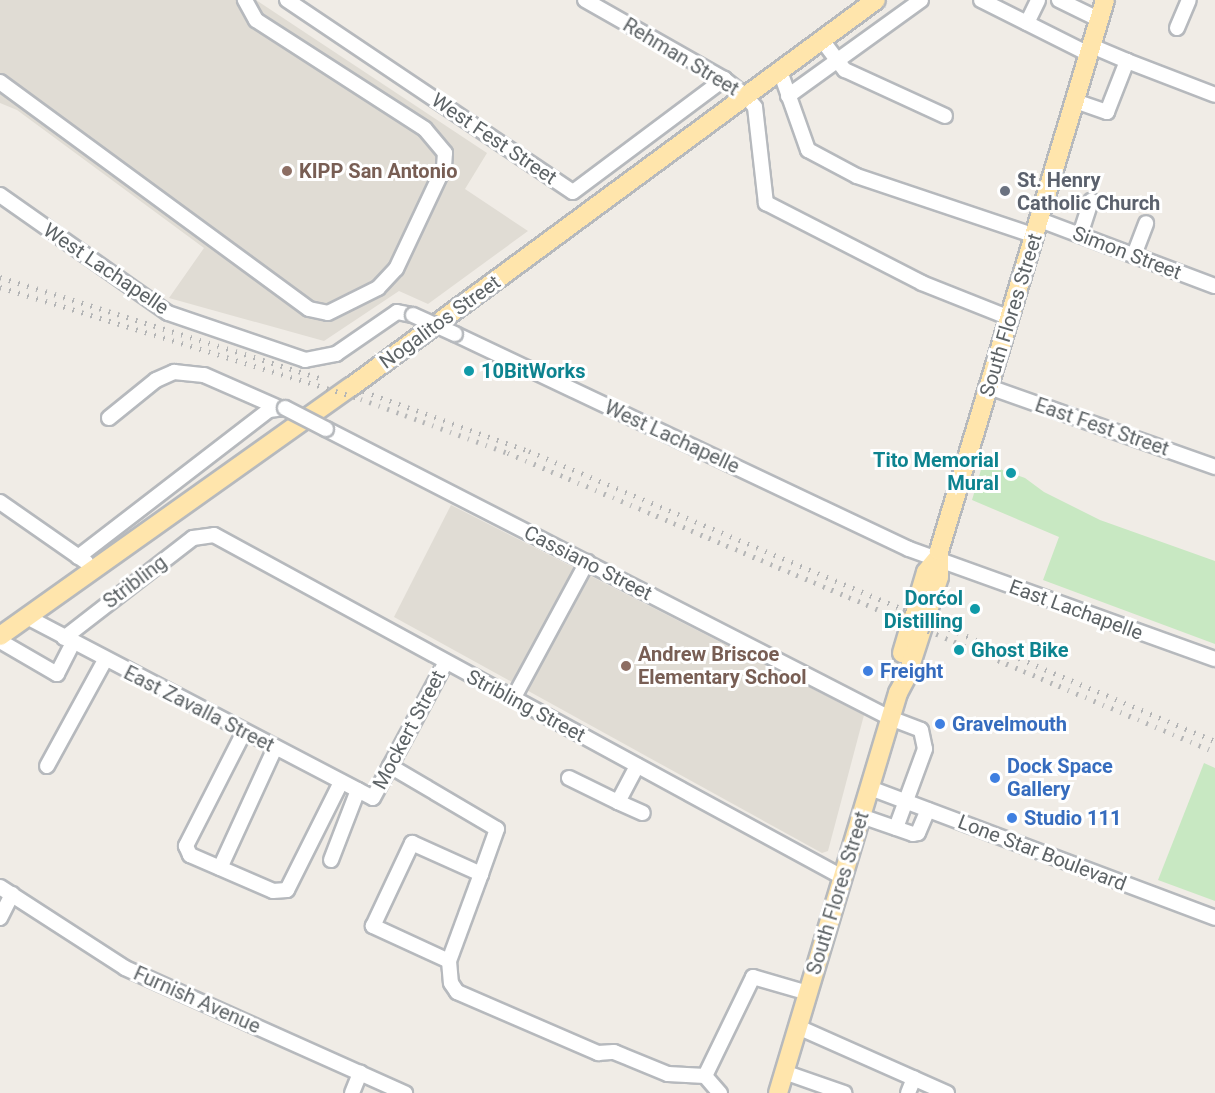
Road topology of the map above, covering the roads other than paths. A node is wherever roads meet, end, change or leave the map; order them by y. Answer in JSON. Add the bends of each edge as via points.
{"nodes":[{"id":1,"x":245,"y":0,"type":"edge"},
{"id":2,"x":287,"y":0,"type":"edge"},
{"id":3,"x":585,"y":0,"type":"edge"},
{"id":4,"x":876,"y":0,"type":"edge"},
{"id":5,"x":921,"y":0,"type":"edge"},
{"id":6,"x":981,"y":0,"type":"edge"},
{"id":7,"x":1038,"y":0,"type":"edge"},
{"id":8,"x":1059,"y":0,"type":"edge"},
{"id":9,"x":1105,"y":0,"type":"edge"},
{"id":10,"x":1189,"y":0,"type":"edge"},
{"id":11,"x":1100,"y":20,"type":"junction"},
{"id":12,"x":1028,"y":23,"type":"junction"},
{"id":13,"x":1177,"y":28,"type":"dead end"},
{"id":14,"x":822,"y":40,"type":"junction"},
{"id":15,"x":1091,"y":50,"type":"junction"},
{"id":16,"x":837,"y":60,"type":"junction"},
{"id":17,"x":1127,"y":61,"type":"junction"},
{"id":18,"x":780,"y":71,"type":"junction"},
{"id":19,"x":724,"y":78,"type":"junction"},
{"id":20,"x":0,"y":82,"type":"edge"},
{"id":21,"x":1215,"y":95,"type":"edge"},
{"id":22,"x":746,"y":96,"type":"junction"},
{"id":23,"x":788,"y":96,"type":"junction"},
{"id":24,"x":1075,"y":101,"type":"junction"},
{"id":25,"x":945,"y":116,"type":"dead end"},
{"id":26,"x":0,"y":195,"type":"edge"},
{"id":27,"x":1091,"y":201,"type":"dead end"},
{"id":28,"x":1146,"y":223,"type":"dead end"},
{"id":29,"x":1037,"y":228,"type":"junction"},
{"id":30,"x":1080,"y":235,"type":"junction"},
{"id":31,"x":1134,"y":255,"type":"junction"},
{"id":32,"x":1215,"y":286,"type":"edge"},
{"id":33,"x":1010,"y":318,"type":"junction"},
{"id":34,"x":989,"y":387,"type":"junction"},
{"id":35,"x":281,"y":408,"type":"junction"},
{"id":36,"x":109,"y":418,"type":"dead end"},
{"id":37,"x":1215,"y":466,"type":"edge"},
{"id":38,"x":0,"y":502,"type":"edge"},
{"id":39,"x":210,"y":535,"type":"joint"},
{"id":40,"x":78,"y":557,"type":"junction"},
{"id":41,"x":936,"y":560,"type":"junction"},
{"id":42,"x":587,"y":562,"type":"junction"},
{"id":43,"x":98,"y":570,"type":"junction"},
{"id":44,"x":27,"y":617,"type":"junction"},
{"id":45,"x":3,"y":631,"type":"edge"},
{"id":46,"x":69,"y":640,"type":"junction"},
{"id":47,"x":1215,"y":659,"type":"edge"},
{"id":48,"x":105,"y":660,"type":"junction"},
{"id":49,"x":446,"y":662,"type":"junction"},
{"id":50,"x":513,"y":699,"type":"junction"},
{"id":51,"x":890,"y":718,"type":"junction"},
{"id":52,"x":244,"y":732,"type":"junction"},
{"id":53,"x":276,"y":748,"type":"junction"},
{"id":54,"x":47,"y":766,"type":"dead end"},
{"id":55,"x":390,"y":766,"type":"junction"},
{"id":56,"x":637,"y":766,"type":"junction"},
{"id":57,"x":569,"y":778,"type":"dead end"},
{"id":58,"x":341,"y":782,"type":"junction"},
{"id":59,"x":870,"y":788,"type":"junction"},
{"id":60,"x":358,"y":790,"type":"junction"},
{"id":61,"x":372,"y":798,"type":"joint"},
{"id":62,"x":906,"y":801,"type":"junction"},
{"id":63,"x":618,"y":802,"type":"junction"},
{"id":64,"x":928,"y":810,"type":"junction"},
{"id":65,"x":643,"y":813,"type":"dead end"},
{"id":66,"x":861,"y":816,"type":"junction"},
{"id":67,"x":896,"y":828,"type":"junction"},
{"id":68,"x":331,"y":860,"type":"dead end"},
{"id":69,"x":220,"y":868,"type":"junction"},
{"id":70,"x":481,"y":874,"type":"junction"},
{"id":71,"x":842,"y":877,"type":"junction"},
{"id":72,"x":6,"y":891,"type":"edge"},
{"id":73,"x":0,"y":918,"type":"edge"},
{"id":74,"x":1215,"y":918,"type":"edge"},
{"id":75,"x":449,"y":961,"type":"junction"},
{"id":76,"x":808,"y":993,"type":"junction"},
{"id":77,"x":798,"y":1027,"type":"junction"},
{"id":78,"x":784,"y":1072,"type":"junction"},
{"id":79,"x":360,"y":1073,"type":"junction"},
{"id":80,"x":705,"y":1076,"type":"junction"},
{"id":81,"x":914,"y":1078,"type":"junction"},
{"id":82,"x":352,"y":1093,"type":"edge"},
{"id":83,"x":405,"y":1093,"type":"edge"},
{"id":84,"x":720,"y":1093,"type":"edge"},
{"id":85,"x":778,"y":1093,"type":"edge"},
{"id":86,"x":844,"y":1093,"type":"edge"},
{"id":87,"x":908,"y":1093,"type":"edge"},
{"id":88,"x":947,"y":1093,"type":"edge"}],
"edges":[{"from":1,"to":20,"type":"street","via":[[256,20],[425,129],[441,143],[445,153],[444,167],[396,270],[378,288],[328,313],[309,309]]},
{"from":2,"to":19,"type":"street","name":"West Fest Street","via":[[573,192]]},
{"from":3,"to":19,"type":"street","name":"Rehman Street"},
{"from":4,"to":14,"type":"main road","name":"Nogalitos Street"},
{"from":5,"to":16,"type":"street"},
{"from":6,"to":12,"type":"street"},
{"from":7,"to":12,"type":"street"},
{"from":8,"to":11,"type":"street"},
{"from":9,"to":11,"type":"main road","name":"South Flores Street"},
{"from":10,"to":13,"type":"street"},
{"from":11,"to":15,"type":"main road","name":"South Flores Street"},
{"from":12,"to":15,"type":"street"},
{"from":14,"to":16,"type":"street"},
{"from":14,"to":18,"type":"main road","name":"Nogalitos Street"},
{"from":15,"to":17,"type":"street"},
{"from":15,"to":24,"type":"main road","name":"South Flores Street"},
{"from":16,"to":23,"type":"street"},
{"from":16,"to":25,"type":"street","via":[[845,70]]},
{"from":17,"to":21,"type":"street"},
{"from":17,"to":24,"type":"street","via":[[1107,112]]},
{"from":18,"to":22,"type":"main road","name":"Nogalitos Street"},
{"from":18,"to":23,"type":"street","name":"Simon Street"},
{"from":19,"to":22,"type":"street","name":"Rehman Street"},
{"from":22,"to":33,"type":"street","via":[[755,107],[758,120],[762,194],[766,203],[922,283]]},
{"from":22,"to":43,"type":"main road","name":"Nogalitos Street"},
{"from":23,"to":29,"type":"street","name":"Simon Street","via":[[808,150],[856,176]]},
{"from":24,"to":29,"type":"main road","name":"South Flores Street"},
{"from":26,"to":41,"type":"street","name":"West Lachapelle","bridge":true,"via":[[168,313],[305,360],[336,354],[397,312],[413,315]]},
{"from":27,"to":30,"type":"street"},
{"from":28,"to":31,"type":"street"},
{"from":29,"to":30,"type":"street","name":"Simon Street"},
{"from":29,"to":33,"type":"main road","name":"South Flores Street"},
{"from":30,"to":31,"type":"street","name":"Simon Street"},
{"from":31,"to":32,"type":"street","name":"Simon Street"},
{"from":33,"to":34,"type":"main road","name":"South Flores Street"},
{"from":34,"to":37,"type":"street","name":"East Fest Street"},
{"from":34,"to":41,"type":"main road","name":"South Flores Street"},
{"from":35,"to":36,"type":"street","name":"Cassiano Street","via":[[204,375],[174,372],[156,380]]},
{"from":35,"to":40,"type":"street","via":[[97,538]]},
{"from":35,"to":42,"type":"street","name":"Cassiano Street","bridge":true},
{"from":38,"to":40,"type":"street"},
{"from":39,"to":46,"type":"street","name":"Stribling","via":[[194,538]]},
{"from":39,"to":49,"type":"street","name":"Stribling Street"},
{"from":40,"to":43,"type":"street"},
{"from":41,"to":47,"type":"street","name":"East Lachapelle"},
{"from":41,"to":51,"type":"main road","name":"South Flores Street","via":[[926,572],[896,671],[898,693]]},
{"from":42,"to":50,"type":"street"},
{"from":42,"to":51,"type":"street","name":"Cassiano Street"},
{"from":43,"to":44,"type":"main road","name":"Nogalitos Street"},
{"from":44,"to":45,"type":"main road","name":"Nogalitos Street"},
{"from":44,"to":46,"type":"street","name":"East Zavalla Street"},
{"from":45,"to":46,"type":"street","via":[[57,674]]},
{"from":46,"to":48,"type":"street","name":"East Zavalla Street"},
{"from":48,"to":52,"type":"street","name":"East Zavalla Street"},
{"from":48,"to":54,"type":"street"},
{"from":49,"to":50,"type":"street","name":"Stribling Street"},
{"from":49,"to":55,"type":"street","name":"Mockert Street"},
{"from":50,"to":56,"type":"street","name":"Stribling Street"},
{"from":51,"to":59,"type":"main road","name":"South Flores Street"},
{"from":51,"to":62,"type":"street","name":"Cassiano Street","via":[[921,730],[925,749]]},
{"from":52,"to":53,"type":"street","name":"East Zavalla Street"},
{"from":52,"to":69,"type":"street","via":[[186,846],[190,855]]},
{"from":53,"to":58,"type":"street","name":"East Zavalla Street"},
{"from":53,"to":69,"type":"street"},
{"from":55,"to":61,"type":"street","name":"Mockert Street"},
{"from":55,"to":70,"type":"street","via":[[497,829]]},
{"from":56,"to":63,"type":"street"},
{"from":56,"to":71,"type":"street","name":"Stribling Street"},
{"from":57,"to":63,"type":"street"},
{"from":58,"to":60,"type":"street","name":"East Zavalla Street"},
{"from":58,"to":69,"type":"street","via":[[286,890],[273,891]]},
{"from":59,"to":62,"type":"street","name":"Lone Star Boulevard"},
{"from":59,"to":66,"type":"main road","name":"South Flores Street"},
{"from":60,"to":61,"type":"street","name":"East Zavalla Street"},
{"from":60,"to":68,"type":"street"},
{"from":62,"to":64,"type":"street","name":"Lone Star Boulevard"},
{"from":62,"to":67,"type":"street"},
{"from":63,"to":65,"type":"street"},
{"from":64,"to":67,"type":"street","via":[[918,833]]},
{"from":64,"to":74,"type":"street","name":"Lone Star Boulevard"},
{"from":66,"to":67,"type":"street"},
{"from":66,"to":71,"type":"main road","name":"South Flores Street"},
{"from":70,"to":75,"type":"street"},
{"from":70,"to":75,"type":"street","via":[[412,843],[373,926]]},
{"from":71,"to":76,"type":"main road","name":"South Flores Street"},
{"from":72,"to":73,"type":"street"},
{"from":72,"to":79,"type":"street","name":"Furnish Avenue","via":[[125,968]]},
{"from":75,"to":80,"type":"street","via":[[452,983],[458,992],[598,1053],[614,1052],[668,1074]]},
{"from":76,"to":77,"type":"main road","name":"South Flores Street"},
{"from":76,"to":80,"type":"street","via":[[753,977]]},
{"from":77,"to":78,"type":"main road","name":"South Flores Street"},
{"from":77,"to":81,"type":"street"},
{"from":78,"to":85,"type":"main road","name":"South Flores Street"},
{"from":78,"to":86,"type":"street"},
{"from":79,"to":82,"type":"street"},
{"from":79,"to":83,"type":"street","name":"Furnish Avenue"},
{"from":80,"to":84,"type":"street"},
{"from":81,"to":87,"type":"street"},
{"from":81,"to":88,"type":"street"}]}
